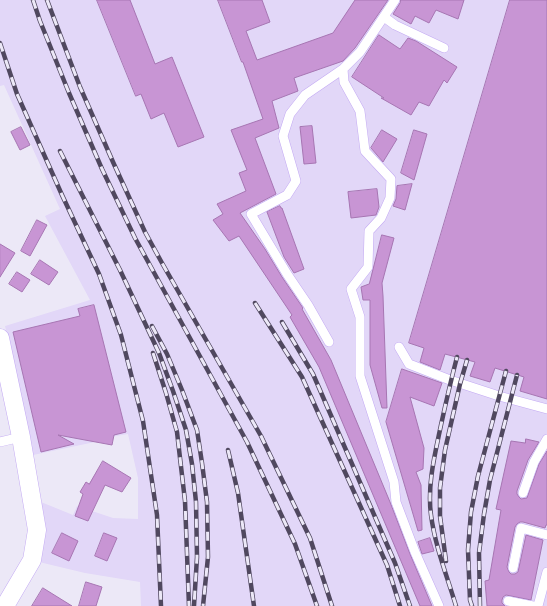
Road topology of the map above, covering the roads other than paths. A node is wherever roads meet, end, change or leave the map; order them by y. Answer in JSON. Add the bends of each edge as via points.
{"nodes":[{"id":1,"x":395,"y":0,"type":"edge"},
{"id":2,"x":384,"y":17,"type":"junction"},
{"id":3,"x":444,"y":48,"type":"dead end"},
{"id":4,"x":343,"y":69,"type":"junction"},
{"id":5,"x":0,"y":338,"type":"edge"},
{"id":6,"x":329,"y":342,"type":"dead end"},
{"id":7,"x":399,"y":347,"type":"dead end"},
{"id":8,"x":547,"y":408,"type":"edge"},
{"id":9,"x":21,"y":437,"type":"junction"},
{"id":10,"x":547,"y":439,"type":"edge"},
{"id":11,"x":0,"y":442,"type":"edge"},
{"id":12,"x":523,"y":493,"type":"dead end"},
{"id":13,"x":547,"y":535,"type":"edge"},
{"id":14,"x":513,"y":568,"type":"dead end"},
{"id":15,"x":547,"y":572,"type":"edge"},
{"id":16,"x":508,"y":601,"type":"dead end"},
{"id":17,"x":5,"y":606,"type":"edge"},
{"id":18,"x":439,"y":606,"type":"edge"},
{"id":19,"x":534,"y":606,"type":"edge"},
{"id":20,"x":538,"y":606,"type":"edge"}],
"edges":[{"from":1,"to":2,"type":"lane"},
{"from":2,"to":3,"type":"lane","via":[[395,25]]},
{"from":2,"to":4,"type":"lane","via":[[360,52]]},
{"from":4,"to":6,"type":"lane","via":[[304,95],[290,114],[283,136],[296,181],[287,196],[251,214]]},
{"from":4,"to":18,"type":"lane","via":[[344,82],[360,112],[365,151],[391,179],[390,198],[381,218],[369,231],[368,267],[352,289],[360,317],[360,376],[394,482],[396,502]]},
{"from":5,"to":9,"type":"street"},
{"from":7,"to":8,"type":"lane","via":[[409,364],[499,396]]},
{"from":9,"to":11,"type":"lane"},
{"from":9,"to":17,"type":"street","via":[[38,530],[32,560]]},
{"from":10,"to":12,"type":"lane","via":[[534,462]]},
{"from":13,"to":14,"type":"lane","via":[[521,528]]},
{"from":15,"to":20,"type":"lane"},
{"from":16,"to":19,"type":"lane"}]}
